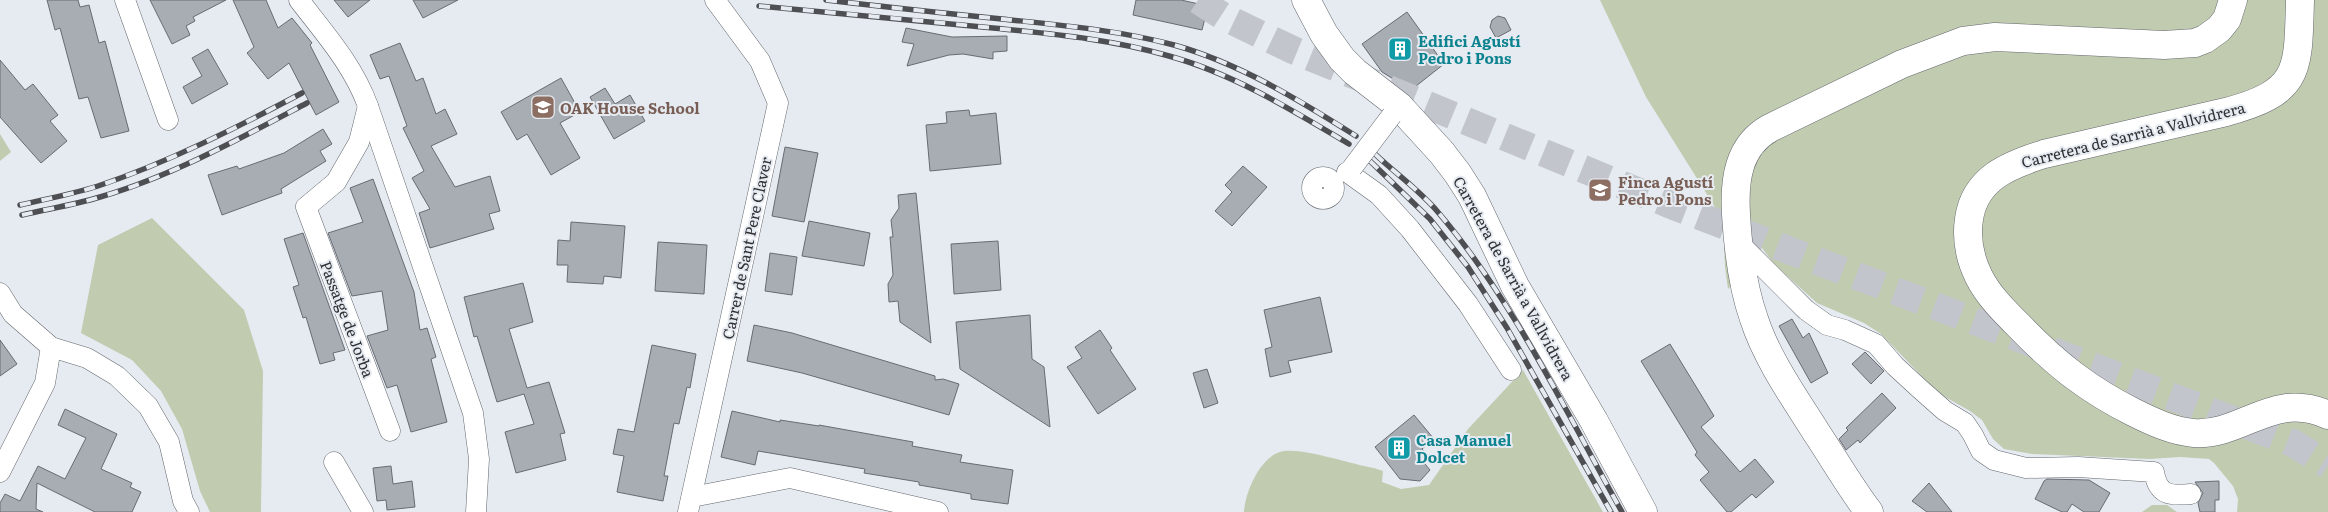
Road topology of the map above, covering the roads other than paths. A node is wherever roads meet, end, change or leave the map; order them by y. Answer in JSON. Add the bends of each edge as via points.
{"nodes":[{"id":1,"x":125,"y":0,"type":"edge"},
{"id":2,"x":299,"y":0,"type":"edge"},
{"id":3,"x":715,"y":0,"type":"edge"},
{"id":4,"x":1306,"y":0,"type":"edge"},
{"id":5,"x":2232,"y":0,"type":"edge"},
{"id":6,"x":2300,"y":0,"type":"edge"},
{"id":7,"x":368,"y":106,"type":"junction"},
{"id":8,"x":1396,"y":111,"type":"junction"},
{"id":9,"x":168,"y":120,"type":"dead end"},
{"id":10,"x":1737,"y":240,"type":"junction"},
{"id":11,"x":0,"y":293,"type":"edge"},
{"id":12,"x":52,"y":347,"type":"junction"},
{"id":13,"x":1512,"y":370,"type":"dead end"},
{"id":14,"x":2328,"y":415,"type":"edge"},
{"id":15,"x":390,"y":431,"type":"dead end"},
{"id":16,"x":334,"y":462,"type":"dead end"},
{"id":17,"x":0,"y":472,"type":"edge"},
{"id":18,"x":2191,"y":494,"type":"dead end"},
{"id":19,"x":855,"y":503,"type":"edge"},
{"id":20,"x":690,"y":504,"type":"edge"},
{"id":21,"x":189,"y":512,"type":"edge"},
{"id":22,"x":362,"y":512,"type":"edge"},
{"id":23,"x":476,"y":512,"type":"edge"},
{"id":24,"x":938,"y":512,"type":"edge"},
{"id":25,"x":1643,"y":512,"type":"edge"},
{"id":26,"x":1868,"y":512,"type":"edge"}],
"edges":[{"from":1,"to":9,"type":"street"},
{"from":2,"to":7,"type":"street","via":[[343,57],[360,84]]},
{"from":3,"to":20,"type":"street","name":"Carrer de Sant Pere Claver","via":[[760,61],[778,103]]},
{"from":4,"to":8,"type":"main road","name":"Carretera de Sarrià a Vallvidrera","via":[[1342,59]]},
{"from":5,"to":10,"type":"main road","via":[[2227,19],[2219,29],[2195,43],[2164,45],[1995,37],[1963,41],[1902,64],[1806,110],[1762,133],[1745,151],[1736,186]]},
{"from":6,"to":14,"type":"main road","name":"Carretera de Sarrià a Vallvidrera","via":[[2297,59],[2282,87],[2270,97],[2226,112],[2016,162],[1988,180],[1974,202],[1968,239],[1980,278],[1995,300],[2054,361],[2089,388],[2156,424],[2196,433],[2220,430],[2284,408],[2308,408]]},
{"from":7,"to":15,"type":"street","name":"Passatge de Jorba","via":[[359,142],[336,182],[306,207]]},
{"from":7,"to":23,"type":"street","via":[[473,413],[479,459]]},
{"from":8,"to":13,"type":"street","bridge":true,"via":[[1344,174],[1379,195],[1410,229],[1468,304]]},
{"from":8,"to":25,"type":"main road","name":"Carretera de Sarrià a Vallvidrera","via":[[1442,153],[1472,196],[1515,286]]},
{"from":10,"to":18,"type":"street","via":[[1806,310],[1827,326],[1876,344],[1920,389],[1965,423],[1981,452],[1994,460],[2026,468],[2078,467],[2154,472],[2156,484],[2162,491]]},
{"from":10,"to":26,"type":"main road","via":[[1742,281],[1754,321],[1778,370]]},
{"from":11,"to":12,"type":"street","via":[[13,314]]},
{"from":12,"to":17,"type":"street","via":[[44,383]]},
{"from":12,"to":21,"type":"street","via":[[87,358],[117,376],[148,406],[169,442],[183,501]]},
{"from":16,"to":22,"type":"street"},
{"from":19,"to":20,"type":"street","via":[[790,478]]},
{"from":19,"to":24,"type":"street"}]}
